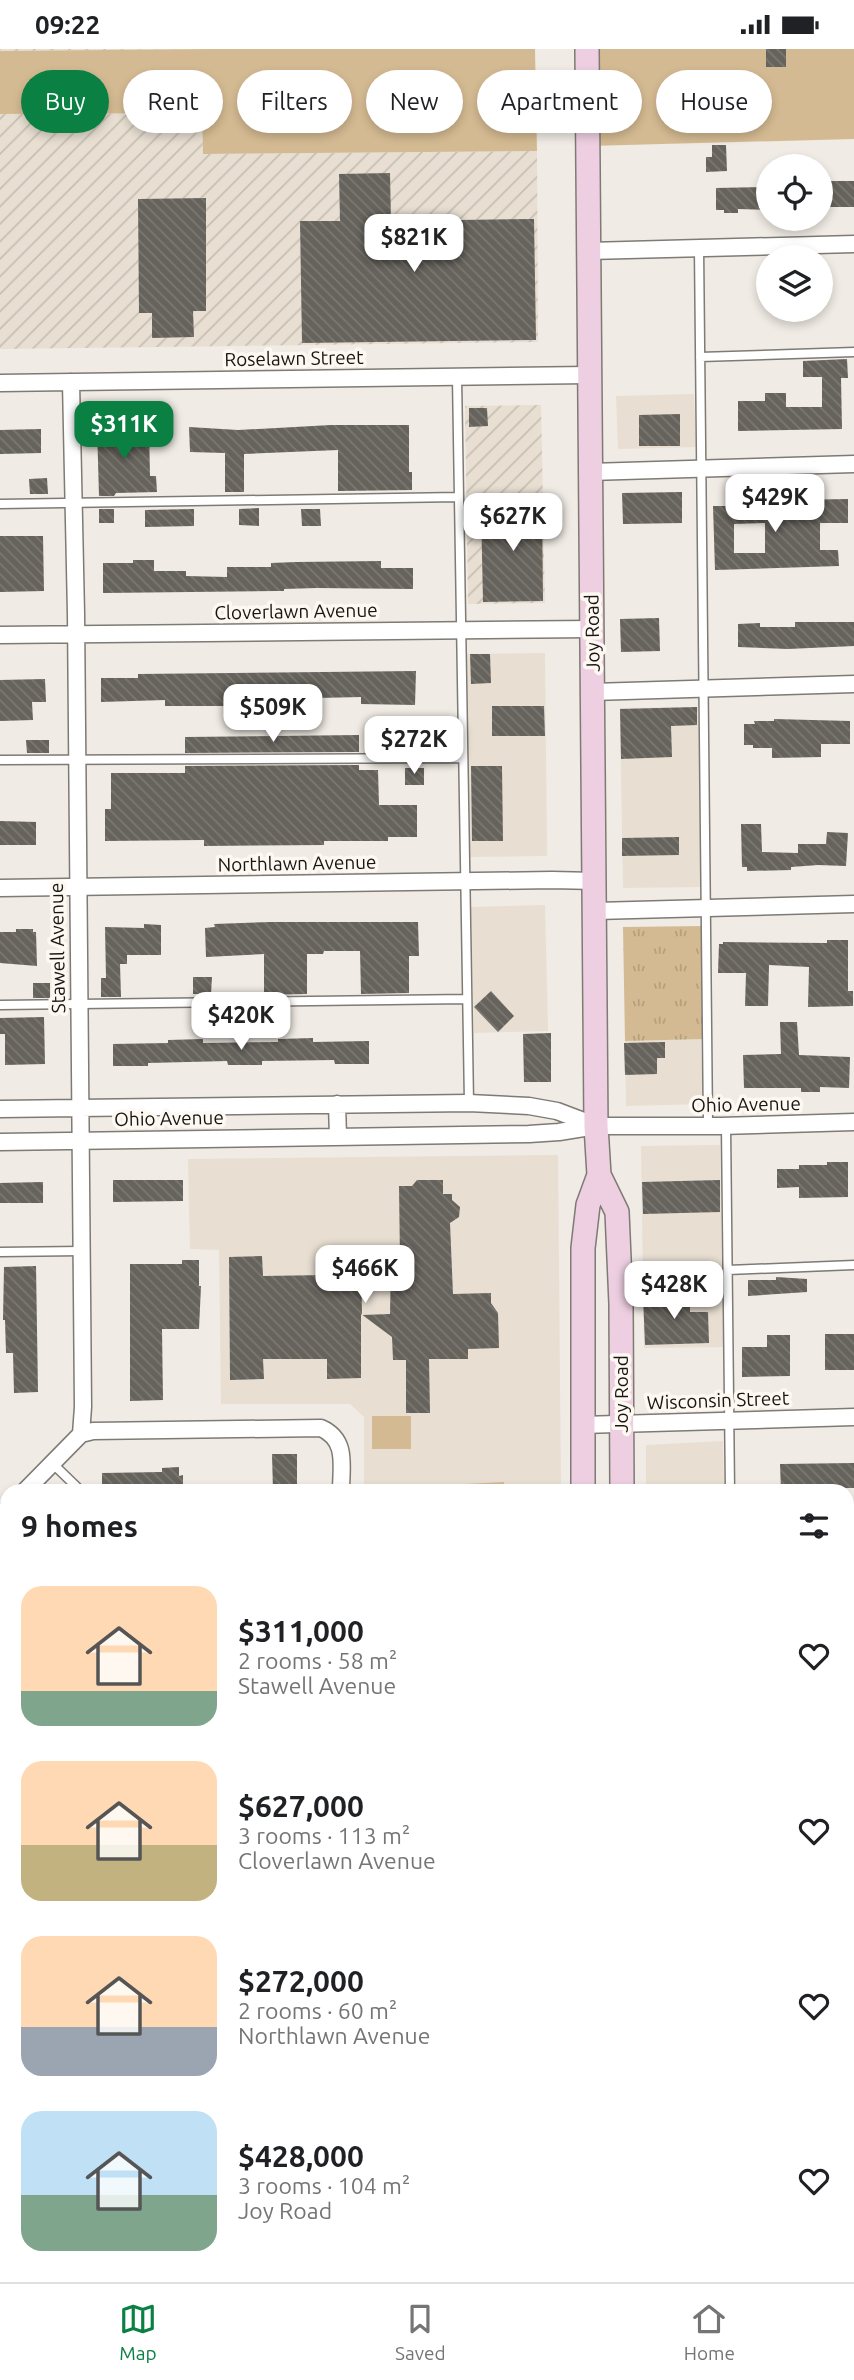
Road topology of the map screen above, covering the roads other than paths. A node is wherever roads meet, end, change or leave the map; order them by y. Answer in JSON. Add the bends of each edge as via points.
{"nodes":[{"id":1,"x":587,"y":49,"type":"edge"},
{"id":2,"x":854,"y":244,"type":"edge"},
{"id":3,"x":699,"y":248,"type":"junction"},
{"id":4,"x":589,"y":251,"type":"junction"},
{"id":5,"x":854,"y":352,"type":"edge"},
{"id":6,"x":700,"y":357,"type":"junction"},
{"id":7,"x":589,"y":375,"type":"junction"},
{"id":8,"x":457,"y":377,"type":"junction"},
{"id":9,"x":71,"y":382,"type":"junction"},
{"id":10,"x":0,"y":383,"type":"edge"},
{"id":11,"x":854,"y":464,"type":"edge"},
{"id":12,"x":701,"y":468,"type":"junction"},
{"id":13,"x":590,"y":472,"type":"junction"},
{"id":14,"x":459,"y":497,"type":"junction"},
{"id":15,"x":74,"y":503,"type":"junction"},
{"id":16,"x":0,"y":504,"type":"edge"},
{"id":17,"x":592,"y":629,"type":"junction"},
{"id":18,"x":461,"y":631,"type":"junction"},
{"id":19,"x":76,"y":634,"type":"junction"},
{"id":20,"x":0,"y":635,"type":"edge"},
{"id":21,"x":854,"y":684,"type":"edge"},
{"id":22,"x":705,"y":688,"type":"junction"},
{"id":23,"x":593,"y":692,"type":"junction"},
{"id":24,"x":463,"y":758,"type":"junction"},
{"id":25,"x":77,"y":759,"type":"junction"},
{"id":26,"x":0,"y":761,"type":"edge"},
{"id":27,"x":465,"y":881,"type":"junction"},
{"id":28,"x":595,"y":881,"type":"junction"},
{"id":29,"x":0,"y":888,"type":"edge"},
{"id":30,"x":78,"y":888,"type":"junction"},
{"id":31,"x":854,"y":904,"type":"edge"},
{"id":32,"x":706,"y":908,"type":"junction"},
{"id":33,"x":596,"y":911,"type":"junction"},
{"id":34,"x":467,"y":999,"type":"junction"},
{"id":35,"x":79,"y":1004,"type":"junction"},
{"id":36,"x":0,"y":1005,"type":"edge"},
{"id":37,"x":337,"y":1104,"type":"junction"},
{"id":38,"x":469,"y":1104,"type":"junction"},
{"id":39,"x":80,"y":1108,"type":"junction"},
{"id":40,"x":0,"y":1109,"type":"edge"},
{"id":41,"x":854,"y":1122,"type":"edge"},
{"id":42,"x":596,"y":1126,"type":"junction"},
{"id":43,"x":708,"y":1126,"type":"junction"},
{"id":44,"x":726,"y":1126,"type":"junction"},
{"id":45,"x":338,"y":1137,"type":"junction"},
{"id":46,"x":81,"y":1141,"type":"junction"},
{"id":47,"x":0,"y":1142,"type":"edge"},
{"id":48,"x":599,"y":1175,"type":"junction"},
{"id":49,"x":82,"y":1251,"type":"junction"},
{"id":50,"x":0,"y":1252,"type":"edge"},
{"id":51,"x":854,"y":1265,"type":"edge"},
{"id":52,"x":728,"y":1270,"type":"junction"},
{"id":53,"x":854,"y":1417,"type":"edge"},
{"id":54,"x":729,"y":1421,"type":"junction"},
{"id":55,"x":621,"y":1424,"type":"junction"},
{"id":56,"x":582,"y":1425,"type":"junction"},
{"id":57,"x":81,"y":1434,"type":"junction"},
{"id":58,"x":52,"y":1463,"type":"junction"},
{"id":59,"x":32,"y":1484,"type":"edge"},
{"id":60,"x":74,"y":1484,"type":"edge"},
{"id":61,"x":341,"y":1484,"type":"edge"},
{"id":62,"x":583,"y":1484,"type":"edge"},
{"id":63,"x":622,"y":1484,"type":"edge"},
{"id":64,"x":730,"y":1484,"type":"edge"}],
"edges":[{"from":1,"to":4,"type":"street","name":"Joy Road"},
{"from":2,"to":3,"type":"street"},
{"from":3,"to":4,"type":"street"},
{"from":3,"to":6,"type":"lane"},
{"from":4,"to":7,"type":"street","name":"Joy Road"},
{"from":5,"to":6,"type":"lane"},
{"from":6,"to":12,"type":"lane"},
{"from":7,"to":8,"type":"street","name":"Roselawn Street"},
{"from":7,"to":13,"type":"street","name":"Joy Road"},
{"from":8,"to":9,"type":"street","name":"Roselawn Street"},
{"from":8,"to":14,"type":"lane"},
{"from":9,"to":10,"type":"street","name":"Roselawn Street"},
{"from":9,"to":15,"type":"street","name":"Stawell Avenue"},
{"from":11,"to":12,"type":"street"},
{"from":12,"to":13,"type":"street"},
{"from":12,"to":22,"type":"lane"},
{"from":13,"to":17,"type":"street","name":"Joy Road"},
{"from":14,"to":15,"type":"lane"},
{"from":14,"to":18,"type":"lane"},
{"from":15,"to":16,"type":"lane"},
{"from":15,"to":19,"type":"street","name":"Stawell Avenue"},
{"from":17,"to":18,"type":"street","name":"Cloverlawn Avenue"},
{"from":17,"to":23,"type":"street","name":"Joy Road"},
{"from":18,"to":19,"type":"street","name":"Cloverlawn Avenue"},
{"from":18,"to":24,"type":"lane"},
{"from":19,"to":20,"type":"street","name":"Cloverlawn Avenue"},
{"from":19,"to":25,"type":"street","name":"Stawell Avenue"},
{"from":21,"to":22,"type":"street"},
{"from":22,"to":23,"type":"street"},
{"from":22,"to":32,"type":"lane"},
{"from":23,"to":28,"type":"street","name":"Joy Road"},
{"from":24,"to":25,"type":"lane"},
{"from":24,"to":27,"type":"lane"},
{"from":25,"to":26,"type":"lane"},
{"from":25,"to":30,"type":"street","name":"Stawell Avenue"},
{"from":27,"to":28,"type":"street","name":"Northlawn Avenue"},
{"from":27,"to":30,"type":"street","name":"Northlawn Avenue"},
{"from":27,"to":34,"type":"lane"},
{"from":28,"to":33,"type":"street","name":"Joy Road"},
{"from":29,"to":30,"type":"street","name":"Northlawn Avenue"},
{"from":30,"to":35,"type":"street","name":"Stawell Avenue"},
{"from":31,"to":32,"type":"street"},
{"from":32,"to":33,"type":"street"},
{"from":32,"to":43,"type":"lane"},
{"from":33,"to":42,"type":"street","name":"Joy Road"},
{"from":34,"to":35,"type":"lane"},
{"from":34,"to":38,"type":"lane"},
{"from":35,"to":36,"type":"lane"},
{"from":35,"to":39,"type":"street","name":"Stawell Avenue"},
{"from":37,"to":38,"type":"street","name":"Ohio Avenue"},
{"from":37,"to":39,"type":"street","name":"Ohio Avenue"},
{"from":37,"to":45,"type":"street"},
{"from":38,"to":42,"type":"street","name":"Ohio Avenue","via":[[529,1106]]},
{"from":39,"to":40,"type":"street","name":"Ohio Avenue"},
{"from":39,"to":46,"type":"street","name":"Stawell Avenue"},
{"from":41,"to":44,"type":"street","name":"Ohio Avenue"},
{"from":42,"to":43,"type":"street","name":"Ohio Avenue"},
{"from":42,"to":45,"type":"street","name":"Ohio Avenue","via":[[529,1134]]},
{"from":42,"to":48,"type":"street","name":"Joy Road"},
{"from":43,"to":44,"type":"street","name":"Ohio Avenue"},
{"from":44,"to":52,"type":"lane"},
{"from":45,"to":46,"type":"street","name":"Ohio Avenue"},
{"from":46,"to":47,"type":"street","name":"Ohio Avenue"},
{"from":46,"to":49,"type":"street","name":"Stawell Avenue"},
{"from":48,"to":55,"type":"street","name":"Joy Road","via":[[617,1212]]},
{"from":48,"to":56,"type":"street","name":"Joy Road","via":[[588,1205],[583,1248]]},
{"from":49,"to":50,"type":"lane"},
{"from":49,"to":57,"type":"street","name":"Stawell Avenue"},
{"from":51,"to":52,"type":"lane"},
{"from":52,"to":54,"type":"lane"},
{"from":53,"to":54,"type":"street","name":"Wisconsin Street"},
{"from":54,"to":55,"type":"street","name":"Wisconsin Street"},
{"from":54,"to":64,"type":"lane"},
{"from":55,"to":56,"type":"street","name":"Wisconsin Street"},
{"from":55,"to":63,"type":"street","name":"Joy Road"},
{"from":56,"to":62,"type":"street","name":"Joy Road"},
{"from":57,"to":58,"type":"street"},
{"from":57,"to":61,"type":"street","via":[[321,1428],[338,1441]]},
{"from":58,"to":59,"type":"street"},
{"from":58,"to":60,"type":"lane"}]}
